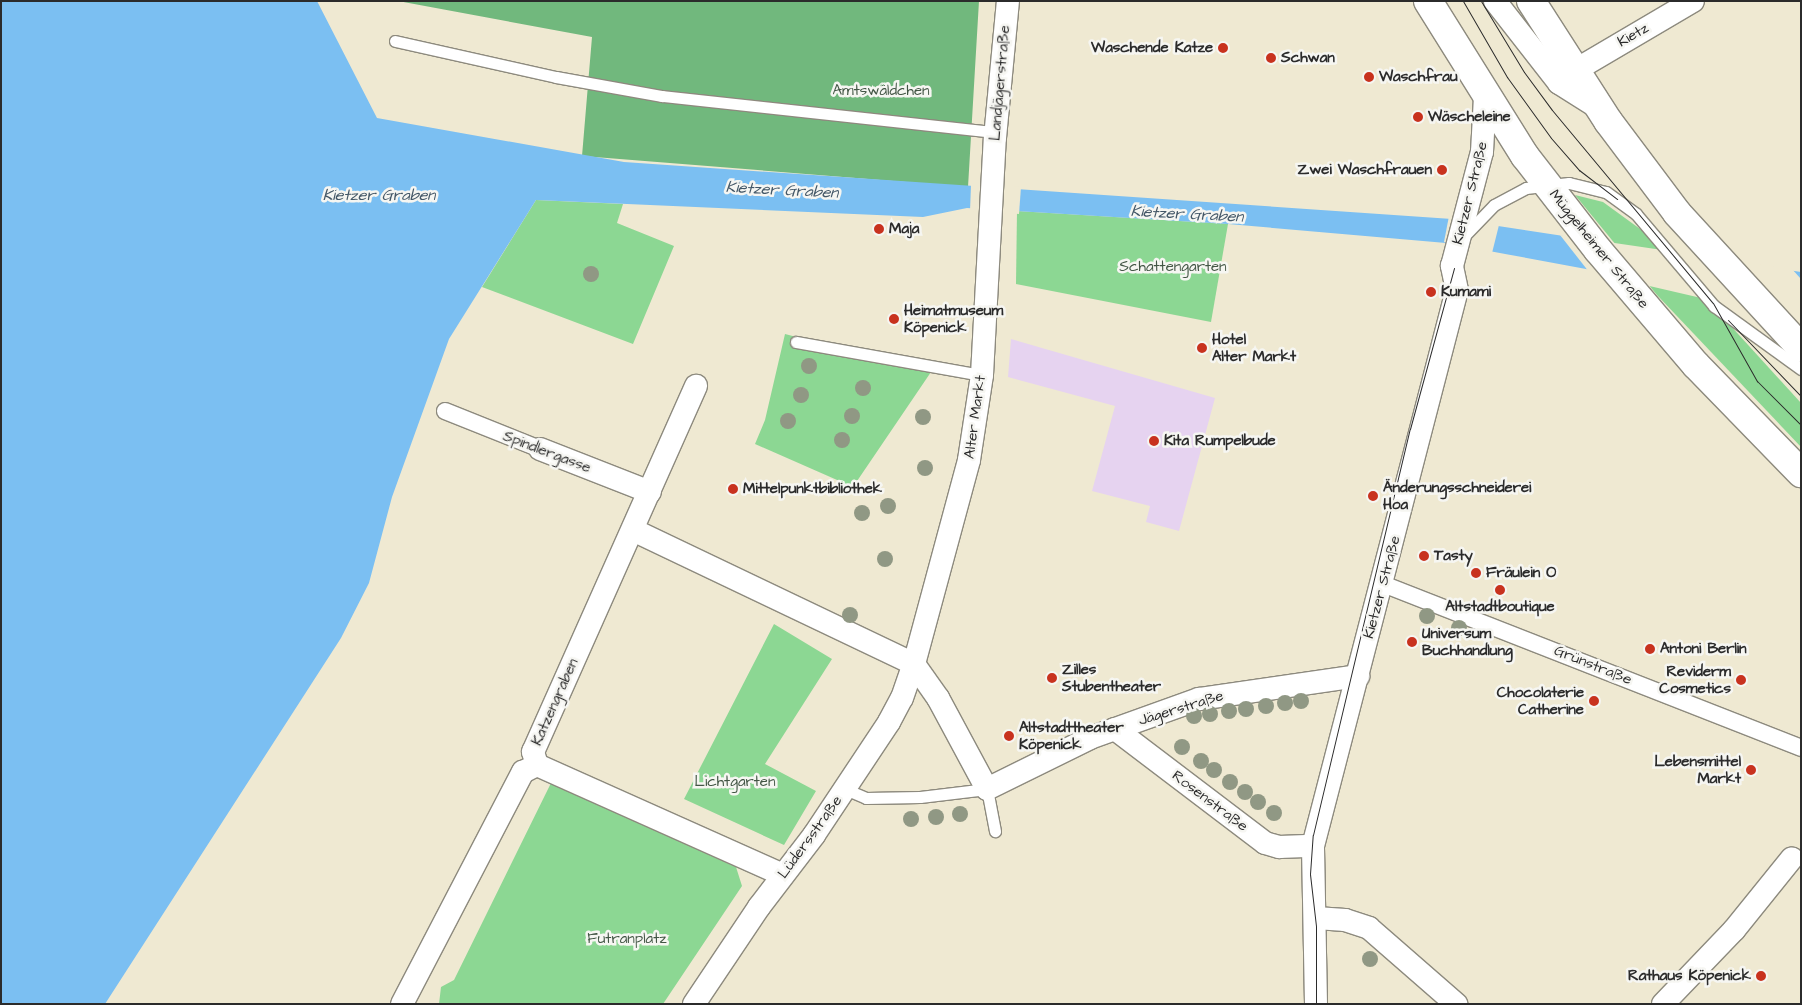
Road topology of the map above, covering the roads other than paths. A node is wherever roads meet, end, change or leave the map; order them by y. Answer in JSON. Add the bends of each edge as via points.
{"nodes":[{"id":1,"x":1008,"y":1,"type":"edge"},
{"id":2,"x":1428,"y":1,"type":"edge"},
{"id":3,"x":1495,"y":1,"type":"edge"},
{"id":4,"x":1531,"y":1,"type":"edge"},
{"id":5,"x":1693,"y":1,"type":"edge"},
{"id":6,"x":394,"y":41,"type":"dead end"},
{"id":7,"x":1574,"y":71,"type":"junction"},
{"id":8,"x":1485,"y":97,"type":"junction"},
{"id":9,"x":1598,"y":107,"type":"junction"},
{"id":10,"x":996,"y":132,"type":"junction"},
{"id":11,"x":994,"y":164,"type":"joint"},
{"id":12,"x":1546,"y":184,"type":"junction"},
{"id":13,"x":1471,"y":219,"type":"junction"},
{"id":14,"x":796,"y":342,"type":"dead end"},
{"id":15,"x":1801,"y":348,"type":"edge"},
{"id":16,"x":1801,"y":369,"type":"edge"},
{"id":17,"x":982,"y":375,"type":"junction"},
{"id":18,"x":696,"y":386,"type":"dead end"},
{"id":19,"x":445,"y":411,"type":"dead end"},
{"id":20,"x":540,"y":449,"type":"joint"},
{"id":21,"x":1801,"y":473,"type":"edge"},
{"id":22,"x":650,"y":492,"type":"junction"},
{"id":23,"x":633,"y":530,"type":"junction"},
{"id":24,"x":1384,"y":584,"type":"junction"},
{"id":25,"x":914,"y":664,"type":"junction"},
{"id":26,"x":1358,"y":676,"type":"junction"},
{"id":27,"x":1115,"y":729,"type":"junction"},
{"id":28,"x":1801,"y":748,"type":"edge"},
{"id":29,"x":537,"y":765,"type":"junction"},
{"id":30,"x":845,"y":789,"type":"junction"},
{"id":31,"x":987,"y":789,"type":"junction"},
{"id":32,"x":995,"y":831,"type":"dead end"},
{"id":33,"x":1313,"y":846,"type":"junction"},
{"id":34,"x":1796,"y":851,"type":"edge"},
{"id":35,"x":783,"y":875,"type":"junction"},
{"id":36,"x":1316,"y":918,"type":"junction"},
{"id":37,"x":402,"y":1004,"type":"edge"},
{"id":38,"x":694,"y":1004,"type":"edge"},
{"id":39,"x":1316,"y":1004,"type":"edge"},
{"id":40,"x":1456,"y":1004,"type":"edge"},
{"id":41,"x":1662,"y":1004,"type":"edge"}],
"edges":[{"from":1,"to":10,"type":"street","name":"Landjägerstraße"},
{"from":2,"to":8,"type":"main road","name":"Müggelheimer Straße"},
{"from":3,"to":9,"type":"street","via":[[1559,83]]},
{"from":4,"to":7,"type":"main road"},
{"from":5,"to":7,"type":"street","name":"Kietz"},
{"from":6,"to":10,"type":"lane","via":[[556,77],[662,96]]},
{"from":7,"to":9,"type":"main road"},
{"from":8,"to":12,"type":"main road","name":"Müggelheimer Straße"},
{"from":8,"to":13,"type":"street","name":"Kietzer Straße","via":[[1482,152]]},
{"from":9,"to":15,"type":"main road","via":[[1700,240]]},
{"from":10,"to":11,"type":"street","name":"Landjägerstraße"},
{"from":11,"to":17,"type":"street","name":"Alter Markt"},
{"from":12,"to":13,"type":"lane","name":"Kietzer Straße","via":[[1507,197]]},
{"from":12,"to":16,"type":"lane","name":"Kietzer Straße","via":[[1577,183],[1606,192],[1626,205],[1713,303]]},
{"from":12,"to":21,"type":"main road","name":"Müggelheimer Straße","via":[[1629,289]]},
{"from":13,"to":24,"type":"street","name":"Kietzer Straße","via":[[1452,266],[1457,291]]},
{"from":14,"to":17,"type":"lane"},
{"from":17,"to":25,"type":"street","name":"Alter Markt","via":[[969,460]]},
{"from":18,"to":22,"type":"street","name":"Katzengraben"},
{"from":19,"to":20,"type":"street","name":"Spindlergasse"},
{"from":20,"to":22,"type":"street","name":"Spindlergasse"},
{"from":22,"to":23,"type":"street","name":"Katzengraben"},
{"from":23,"to":25,"type":"street"},
{"from":23,"to":29,"type":"street","name":"Katzengraben","via":[[533,752]]},
{"from":24,"to":26,"type":"street","name":"Kietzer Straße"},
{"from":24,"to":28,"type":"street","name":"Grünstraße"},
{"from":25,"to":30,"type":"street","name":"Lüdersstraße","via":[[902,698]]},
{"from":25,"to":31,"type":"street","via":[[938,698]]},
{"from":26,"to":27,"type":"street","name":"Jägerstraße","via":[[1212,695]]},
{"from":26,"to":33,"type":"street","name":"Kietzer Straße"},
{"from":27,"to":31,"type":"street","name":"Jägerstraße"},
{"from":27,"to":33,"type":"street","name":"Rosenstraße","via":[[1265,843],[1278,847]]},
{"from":29,"to":35,"type":"street"},
{"from":29,"to":37,"type":"street","name":"Katzengraben","via":[[523,772]]},
{"from":30,"to":31,"type":"lane","via":[[866,798],[920,797]]},
{"from":30,"to":35,"type":"street","name":"Lüdersstraße"},
{"from":31,"to":32,"type":"lane"},
{"from":33,"to":36,"type":"street","name":"Kietzer Straße"},
{"from":34,"to":41,"type":"street","via":[[1734,930]]},
{"from":35,"to":38,"type":"street","name":"Lüdersstraße"},
{"from":36,"to":39,"type":"street","name":"Kietzer Straße"},
{"from":36,"to":40,"type":"street","via":[[1352,922],[1376,932]]}]}
